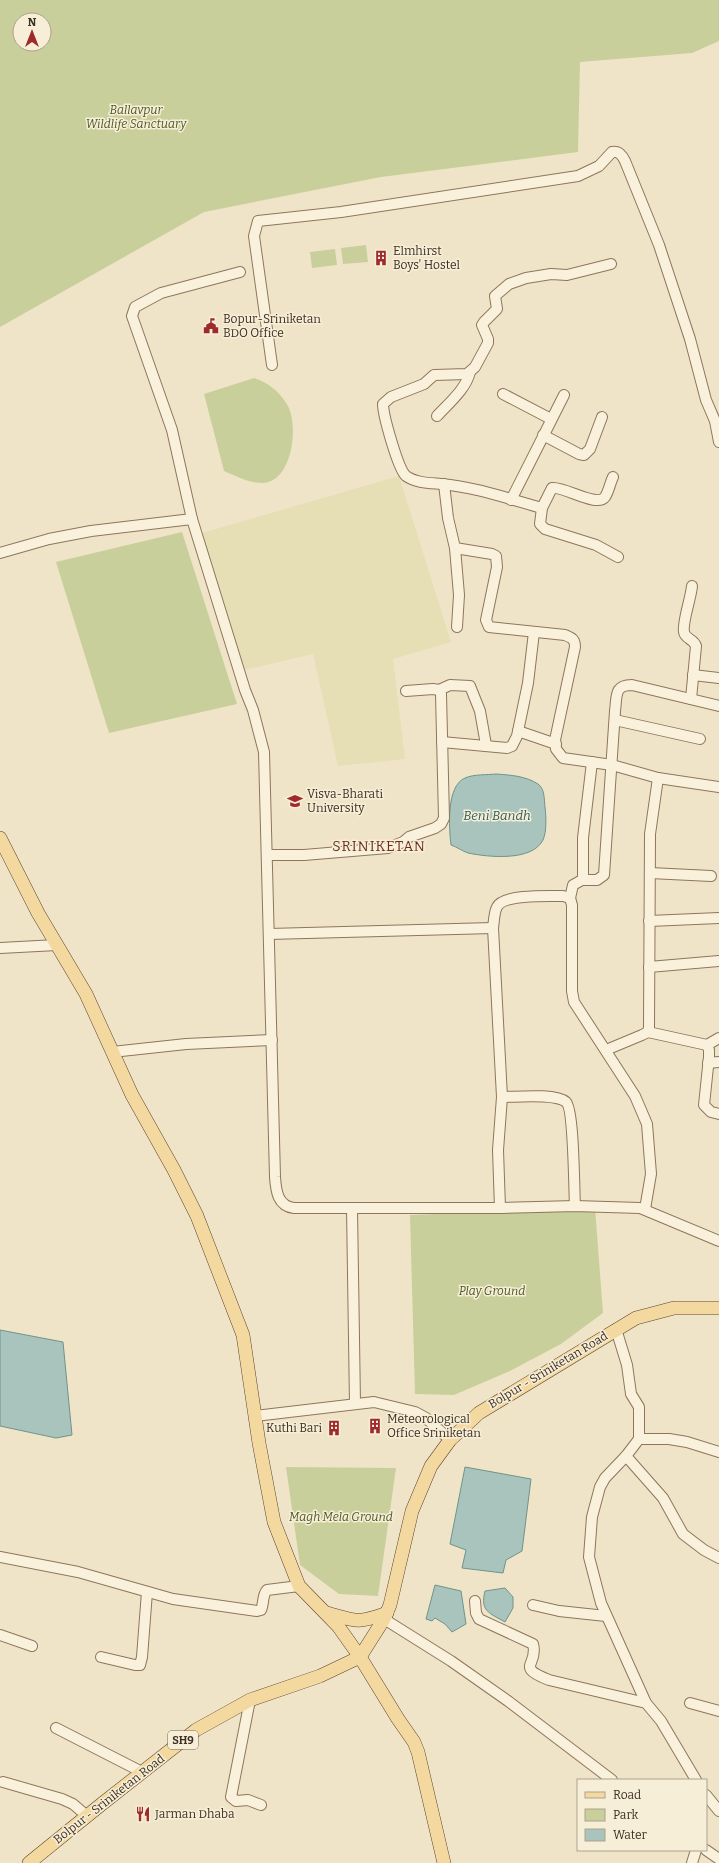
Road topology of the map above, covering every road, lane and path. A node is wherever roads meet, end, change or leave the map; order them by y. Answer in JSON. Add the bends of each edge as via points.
{"nodes":[{"id":1,"x":611,"y":264,"type":"dead end"},
{"id":2,"x":240,"y":272,"type":"dead end"},
{"id":3,"x":272,"y":365,"type":"dead end"},
{"id":4,"x":470,"y":372,"type":"junction"},
{"id":5,"x":503,"y":394,"type":"dead end"},
{"id":6,"x":564,"y":395,"type":"dead end"},
{"id":7,"x":437,"y":416,"type":"dead end"},
{"id":8,"x":602,"y":416,"type":"dead end"},
{"id":9,"x":551,"y":419,"type":"junction"},
{"id":10,"x":543,"y":435,"type":"junction"},
{"id":11,"x":719,"y":442,"type":"edge"},
{"id":12,"x":613,"y":476,"type":"dead end"},
{"id":13,"x":444,"y":484,"type":"junction"},
{"id":14,"x":511,"y":500,"type":"junction"},
{"id":15,"x":542,"y":508,"type":"junction"},
{"id":16,"x":192,"y":519,"type":"junction"},
{"id":17,"x":455,"y":548,"type":"junction"},
{"id":18,"x":0,"y":553,"type":"edge"},
{"id":19,"x":618,"y":557,"type":"dead end"},
{"id":20,"x":692,"y":586,"type":"dead end"},
{"id":21,"x":457,"y":627,"type":"dead end"},
{"id":22,"x":534,"y":632,"type":"junction"},
{"id":23,"x":693,"y":676,"type":"junction"},
{"id":24,"x":719,"y":678,"type":"edge"},
{"id":25,"x":406,"y":690,"type":"dead end"},
{"id":26,"x":439,"y":690,"type":"junction"},
{"id":27,"x":691,"y":699,"type":"junction"},
{"id":28,"x":719,"y":706,"type":"edge"},
{"id":29,"x":615,"y":720,"type":"junction"},
{"id":30,"x":518,"y":732,"type":"junction"},
{"id":31,"x":700,"y":739,"type":"dead end"},
{"id":32,"x":442,"y":742,"type":"junction"},
{"id":33,"x":556,"y":744,"type":"junction"},
{"id":34,"x":486,"y":745,"type":"junction"},
{"id":35,"x":592,"y":762,"type":"junction"},
{"id":36,"x":612,"y":765,"type":"junction"},
{"id":37,"x":658,"y":778,"type":"junction"},
{"id":38,"x":719,"y":787,"type":"edge"},
{"id":39,"x":0,"y":838,"type":"edge"},
{"id":40,"x":267,"y":855,"type":"junction"},
{"id":41,"x":650,"y":873,"type":"junction"},
{"id":42,"x":711,"y":876,"type":"dead end"},
{"id":43,"x":582,"y":880,"type":"junction"},
{"id":44,"x":570,"y":898,"type":"junction"},
{"id":45,"x":719,"y":918,"type":"edge"},
{"id":46,"x":649,"y":921,"type":"junction"},
{"id":47,"x":494,"y":928,"type":"junction"},
{"id":48,"x":269,"y":934,"type":"junction"},
{"id":49,"x":57,"y":945,"type":"junction"},
{"id":50,"x":0,"y":948,"type":"edge"},
{"id":51,"x":719,"y":961,"type":"edge"},
{"id":52,"x":649,"y":966,"type":"junction"},
{"id":53,"x":648,"y":1032,"type":"junction"},
{"id":54,"x":719,"y":1038,"type":"edge"},
{"id":55,"x":272,"y":1040,"type":"junction"},
{"id":56,"x":707,"y":1045,"type":"junction"},
{"id":57,"x":606,"y":1050,"type":"junction"},
{"id":58,"x":112,"y":1052,"type":"junction"},
{"id":59,"x":719,"y":1062,"type":"edge"},
{"id":60,"x":708,"y":1063,"type":"junction"},
{"id":61,"x":502,"y":1097,"type":"junction"},
{"id":62,"x":719,"y":1114,"type":"edge"},
{"id":63,"x":575,"y":1206,"type":"junction"},
{"id":64,"x":352,"y":1208,"type":"junction"},
{"id":65,"x":500,"y":1208,"type":"junction"},
{"id":66,"x":645,"y":1209,"type":"junction"},
{"id":67,"x":719,"y":1241,"type":"edge"},
{"id":68,"x":719,"y":1308,"type":"edge"},
{"id":69,"x":616,"y":1329,"type":"junction"},
{"id":70,"x":355,"y":1404,"type":"junction"},
{"id":71,"x":255,"y":1416,"type":"junction"},
{"id":72,"x":639,"y":1439,"type":"junction"},
{"id":73,"x":450,"y":1440,"type":"junction"},
{"id":74,"x":719,"y":1452,"type":"edge"},
{"id":75,"x":626,"y":1456,"type":"junction"},
{"id":76,"x":0,"y":1557,"type":"edge"},
{"id":77,"x":719,"y":1558,"type":"edge"},
{"id":78,"x":299,"y":1586,"type":"junction"},
{"id":79,"x":147,"y":1592,"type":"junction"},
{"id":80,"x":475,"y":1601,"type":"dead end"},
{"id":81,"x":532,"y":1605,"type":"dead end"},
{"id":82,"x":326,"y":1613,"type":"junction"},
{"id":83,"x":386,"y":1616,"type":"junction"},
{"id":84,"x":606,"y":1616,"type":"junction"},
{"id":85,"x":0,"y":1634,"type":"edge"},
{"id":86,"x":32,"y":1646,"type":"dead end"},
{"id":87,"x":101,"y":1657,"type":"dead end"},
{"id":88,"x":360,"y":1657,"type":"junction"},
{"id":89,"x":250,"y":1700,"type":"junction"},
{"id":90,"x":646,"y":1703,"type":"junction"},
{"id":91,"x":690,"y":1703,"type":"dead end"},
{"id":92,"x":719,"y":1712,"type":"edge"},
{"id":93,"x":56,"y":1728,"type":"dead end"},
{"id":94,"x":142,"y":1772,"type":"junction"},
{"id":95,"x":611,"y":1779,"type":"edge"},
{"id":96,"x":695,"y":1779,"type":"edge"},
{"id":97,"x":3,"y":1782,"type":"dead end"},
{"id":98,"x":707,"y":1796,"type":"edge"},
{"id":99,"x":261,"y":1805,"type":"dead end"},
{"id":100,"x":719,"y":1811,"type":"edge"},
{"id":101,"x":87,"y":1816,"type":"junction"},
{"id":102,"x":707,"y":1850,"type":"edge"},
{"id":103,"x":696,"y":1851,"type":"edge"},
{"id":104,"x":718,"y":1856,"type":"edge"},
{"id":105,"x":29,"y":1863,"type":"edge"},
{"id":106,"x":444,"y":1863,"type":"edge"},
{"id":107,"x":692,"y":1863,"type":"edge"}],
"edges":[{"from":1,"to":4,"type":"street","via":[[568,275],[551,274],[526,278],[500,291],[494,296],[497,309],[483,324],[488,343]]},
{"from":2,"to":16,"type":"street","via":[[160,293],[135,307],[132,316],[172,430]]},
{"from":3,"to":11,"type":"street","via":[[254,236],[258,220],[341,212],[578,176],[599,166],[612,152],[617,152],[625,161],[660,245],[706,400],[715,421]]},
{"from":4,"to":7,"type":"street","via":[[464,386]]},
{"from":4,"to":13,"type":"street","via":[[462,375],[434,375],[424,384],[391,397],[383,404],[388,429],[405,474],[419,482]]},
{"from":5,"to":9,"type":"street"},
{"from":6,"to":9,"type":"street"},
{"from":8,"to":10,"type":"street","via":[[590,449],[584,455]]},
{"from":9,"to":10,"type":"street"},
{"from":10,"to":14,"type":"street"},
{"from":12,"to":15,"type":"street","via":[[601,500],[555,488],[550,490]]},
{"from":13,"to":14,"type":"street"},
{"from":13,"to":17,"type":"street"},
{"from":14,"to":15,"type":"street"},
{"from":15,"to":19,"type":"street","via":[[540,524],[545,529],[596,546]]},
{"from":16,"to":18,"type":"street","via":[[91,531],[49,539]]},
{"from":16,"to":40,"type":"street","via":[[264,752]]},
{"from":17,"to":21,"type":"street","via":[[459,595]]},
{"from":17,"to":22,"type":"street","via":[[496,556],[498,562],[486,620],[489,627]]},
{"from":20,"to":23,"type":"street","via":[[684,630],[686,636],[695,643]]},
{"from":22,"to":30,"type":"street","via":[[528,683]]},
{"from":22,"to":33,"type":"street","via":[[565,635],[575,642]]},
{"from":23,"to":24,"type":"street"},
{"from":23,"to":27,"type":"street"},
{"from":25,"to":26,"type":"street"},
{"from":26,"to":32,"type":"street","via":[[442,700]]},
{"from":26,"to":34,"type":"street","via":[[450,685],[470,686],[480,711]]},
{"from":27,"to":28,"type":"street"},
{"from":27,"to":29,"type":"street","via":[[623,685],[617,693]]},
{"from":29,"to":31,"type":"street"},
{"from":29,"to":36,"type":"street"},
{"from":30,"to":33,"type":"street"},
{"from":30,"to":34,"type":"street","via":[[512,746],[507,748]]},
{"from":32,"to":34,"type":"street"},
{"from":32,"to":40,"type":"street","via":[[444,818],[435,828],[388,848],[304,855]]},
{"from":33,"to":35,"type":"street","via":[[558,753],[563,758]]},
{"from":35,"to":36,"type":"street"},
{"from":35,"to":43,"type":"street","via":[[583,838]]},
{"from":36,"to":37,"type":"street"},
{"from":36,"to":43,"type":"street","via":[[604,875],[596,880]]},
{"from":37,"to":38,"type":"street"},
{"from":37,"to":41,"type":"street","via":[[650,834]]},
{"from":39,"to":49,"type":"main road"},
{"from":40,"to":48,"type":"street"},
{"from":41,"to":42,"type":"street"},
{"from":41,"to":46,"type":"street"},
{"from":43,"to":44,"type":"street","via":[[573,885]]},
{"from":44,"to":47,"type":"street","via":[[556,896],[512,898],[502,901],[497,907]]},
{"from":44,"to":57,"type":"street","via":[[574,1002]]},
{"from":45,"to":46,"type":"street"},
{"from":46,"to":52,"type":"street"},
{"from":47,"to":48,"type":"street"},
{"from":47,"to":61,"type":"street"},
{"from":48,"to":55,"type":"street"},
{"from":49,"to":50,"type":"street"},
{"from":49,"to":58,"type":"main road","via":[[86,994]]},
{"from":51,"to":52,"type":"street"},
{"from":52,"to":53,"type":"street"},
{"from":53,"to":56,"type":"street"},
{"from":53,"to":57,"type":"street"},
{"from":54,"to":56,"type":"street"},
{"from":55,"to":58,"type":"street","via":[[186,1044]]},
{"from":55,"to":64,"type":"street","via":[[279,1200],[288,1208]]},
{"from":56,"to":60,"type":"street"},
{"from":57,"to":66,"type":"street","via":[[638,1101],[647,1124],[651,1174]]},
{"from":58,"to":71,"type":"main road","via":[[132,1095],[197,1216],[243,1335]]},
{"from":59,"to":60,"type":"street"},
{"from":60,"to":62,"type":"street","via":[[704,1106]]},
{"from":61,"to":63,"type":"street","via":[[555,1097],[565,1101],[569,1106],[572,1122]]},
{"from":61,"to":65,"type":"street","via":[[498,1150]]},
{"from":63,"to":65,"type":"street"},
{"from":63,"to":66,"type":"street"},
{"from":64,"to":65,"type":"street"},
{"from":64,"to":70,"type":"street"},
{"from":66,"to":67,"type":"street"},
{"from":68,"to":69,"type":"main road","name":"Bolpur - Sriniketan Road","via":[[674,1308],[636,1318]]},
{"from":69,"to":72,"type":"street","via":[[627,1365],[631,1394],[640,1407]]},
{"from":69,"to":73,"type":"main road","name":"Bolpur - Sriniketan Road","via":[[479,1413]]},
{"from":70,"to":71,"type":"street"},
{"from":70,"to":73,"type":"street","via":[[374,1402],[415,1412],[426,1418]]},
{"from":71,"to":78,"type":"main road","via":[[274,1522]]},
{"from":72,"to":74,"type":"street","via":[[669,1439]]},
{"from":72,"to":75,"type":"street"},
{"from":73,"to":83,"type":"main road","name":"Bolpur - Sriniketan Road","via":[[431,1466],[412,1510]]},
{"from":75,"to":77,"type":"street","via":[[663,1498],[684,1534]]},
{"from":75,"to":84,"type":"street","via":[[605,1478],[597,1495],[592,1517],[590,1562]]},
{"from":76,"to":79,"type":"street","via":[[78,1572]]},
{"from":78,"to":79,"type":"street","via":[[267,1590],[261,1610],[257,1611],[173,1599]]},
{"from":78,"to":82,"type":"main road"},
{"from":79,"to":87,"type":"street","via":[[140,1665]]},
{"from":80,"to":90,"type":"street","via":[[479,1619],[532,1644],[534,1648],[529,1666],[534,1674],[549,1680]]},
{"from":81,"to":84,"type":"street"},
{"from":82,"to":83,"type":"main road","via":[[356,1621]]},
{"from":82,"to":88,"type":"main road"},
{"from":83,"to":88,"type":"main road","name":"Bolpur - Sriniketan Road"},
{"from":83,"to":95,"type":"street","via":[[508,1701]]},
{"from":84,"to":90,"type":"street"},
{"from":85,"to":86,"type":"street"},
{"from":88,"to":89,"type":"main road","name":"Bolpur - Sriniketan Road","number":"SH9","via":[[320,1676]]},
{"from":88,"to":106,"type":"main road","via":[[414,1742]]},
{"from":89,"to":94,"type":"main road","name":"Bolpur - Sriniketan Road","number":"SH9","via":[[196,1730]]},
{"from":89,"to":99,"type":"street","via":[[231,1797],[236,1801],[251,1800]]},
{"from":90,"to":96,"type":"street","via":[[661,1721]]},
{"from":91,"to":92,"type":"street"},
{"from":93,"to":94,"type":"street"},
{"from":94,"to":101,"type":"main road","name":"Bolpur - Sriniketan Road","number":"SH9"},
{"from":97,"to":101,"type":"street","via":[[62,1799],[73,1804]]},
{"from":98,"to":100,"type":"street"},
{"from":101,"to":105,"type":"main road","name":"Bolpur - Sriniketan Road","number":"SH9"},
{"from":102,"to":104,"type":"street"},
{"from":103,"to":107,"type":"street"}]}
